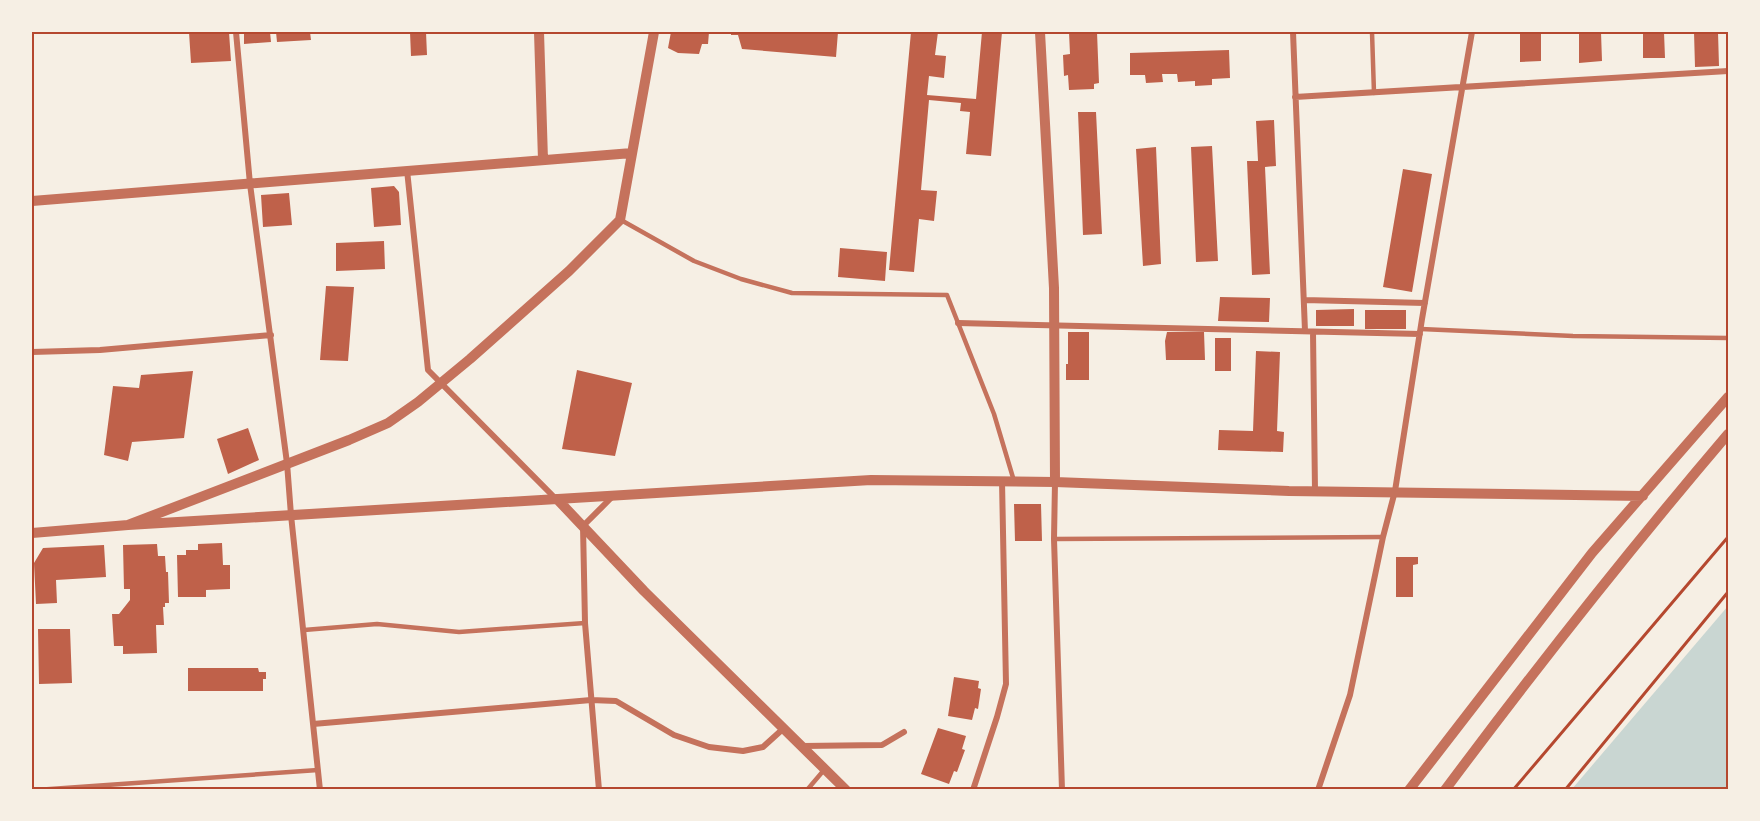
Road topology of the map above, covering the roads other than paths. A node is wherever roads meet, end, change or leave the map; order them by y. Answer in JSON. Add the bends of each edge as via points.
{"nodes":[{"id":1,"x":236,"y":32,"type":"edge"},
{"id":2,"x":539,"y":32,"type":"edge"},
{"id":3,"x":654,"y":32,"type":"edge"},
{"id":4,"x":1040,"y":32,"type":"edge"},
{"id":5,"x":1293,"y":32,"type":"edge"},
{"id":6,"x":1372,"y":32,"type":"edge"},
{"id":7,"x":1472,"y":32,"type":"edge"},
{"id":8,"x":1728,"y":71,"type":"edge"},
{"id":9,"x":1462,"y":87,"type":"junction"},
{"id":10,"x":1374,"y":93,"type":"junction"},
{"id":11,"x":1295,"y":97,"type":"junction"},
{"id":12,"x":632,"y":153,"type":"junction"},
{"id":13,"x":543,"y":159,"type":"junction"},
{"id":14,"x":407,"y":170,"type":"junction"},
{"id":15,"x":250,"y":184,"type":"junction"},
{"id":16,"x":32,"y":201,"type":"edge"},
{"id":17,"x":621,"y":220,"type":"junction"},
{"id":18,"x":1304,"y":300,"type":"junction"},
{"id":19,"x":1425,"y":303,"type":"junction"},
{"id":20,"x":958,"y":323,"type":"junction"},
{"id":21,"x":1054,"y":325,"type":"junction"},
{"id":22,"x":1305,"y":331,"type":"junction"},
{"id":23,"x":1313,"y":332,"type":"junction"},
{"id":24,"x":1421,"y":332,"type":"junction"},
{"id":25,"x":271,"y":335,"type":"junction"},
{"id":26,"x":1728,"y":338,"type":"edge"},
{"id":27,"x":32,"y":352,"type":"edge"},
{"id":28,"x":442,"y":382,"type":"junction"},
{"id":29,"x":1728,"y":397,"type":"edge"},
{"id":30,"x":1728,"y":434,"type":"edge"},
{"id":31,"x":287,"y":463,"type":"junction"},
{"id":32,"x":1002,"y":481,"type":"junction"},
{"id":33,"x":1014,"y":481,"type":"junction"},
{"id":34,"x":1054,"y":482,"type":"junction"},
{"id":35,"x":1314,"y":491,"type":"junction"},
{"id":36,"x":1395,"y":491,"type":"junction"},
{"id":37,"x":614,"y":496,"type":"junction"},
{"id":38,"x":1643,"y":496,"type":"junction"},
{"id":39,"x":557,"y":499,"type":"junction"},
{"id":40,"x":167,"y":510,"type":"junction"},
{"id":41,"x":291,"y":515,"type":"junction"},
{"id":42,"x":215,"y":519,"type":"junction"},
{"id":43,"x":128,"y":525,"type":"junction"},
{"id":44,"x":583,"y":526,"type":"junction"},
{"id":45,"x":32,"y":533,"type":"edge"},
{"id":46,"x":1383,"y":537,"type":"junction"},
{"id":47,"x":1054,"y":539,"type":"junction"},
{"id":48,"x":585,"y":623,"type":"junction"},
{"id":49,"x":304,"y":630,"type":"junction"},
{"id":50,"x":591,"y":700,"type":"junction"},
{"id":51,"x":313,"y":724,"type":"junction"},
{"id":52,"x":784,"y":727,"type":"junction"},
{"id":53,"x":904,"y":732,"type":"dead end"},
{"id":54,"x":803,"y":746,"type":"junction"},
{"id":55,"x":826,"y":768,"type":"junction"},
{"id":56,"x":318,"y":770,"type":"junction"},
{"id":57,"x":36,"y":789,"type":"edge"},
{"id":58,"x":320,"y":789,"type":"edge"},
{"id":59,"x":599,"y":789,"type":"edge"},
{"id":60,"x":807,"y":789,"type":"edge"},
{"id":61,"x":846,"y":789,"type":"edge"},
{"id":62,"x":973,"y":789,"type":"edge"},
{"id":63,"x":1062,"y":789,"type":"edge"},
{"id":64,"x":1318,"y":789,"type":"edge"},
{"id":65,"x":1409,"y":789,"type":"edge"},
{"id":66,"x":1445,"y":789,"type":"edge"}],
"edges":[{"from":1,"to":15,"type":"street"},
{"from":2,"to":13,"type":"street"},
{"from":3,"to":12,"type":"street"},
{"from":4,"to":21,"type":"street"},
{"from":5,"to":11,"type":"street"},
{"from":6,"to":10,"type":"lane"},
{"from":7,"to":9,"type":"street"},
{"from":8,"to":9,"type":"street"},
{"from":9,"to":10,"type":"street"},
{"from":9,"to":19,"type":"street"},
{"from":10,"to":11,"type":"street"},
{"from":11,"to":18,"type":"street"},
{"from":12,"to":13,"type":"street"},
{"from":12,"to":17,"type":"street"},
{"from":13,"to":14,"type":"street"},
{"from":14,"to":15,"type":"street"},
{"from":14,"to":28,"type":"street","via":[[428,370]]},
{"from":15,"to":16,"type":"street"},
{"from":15,"to":25,"type":"street"},
{"from":17,"to":20,"type":"lane","via":[[694,261],[792,293],[947,295]]},
{"from":17,"to":28,"type":"street"},
{"from":18,"to":19,"type":"street"},
{"from":18,"to":22,"type":"street"},
{"from":19,"to":24,"type":"street"},
{"from":20,"to":21,"type":"street"},
{"from":20,"to":33,"type":"lane","via":[[994,414]]},
{"from":21,"to":22,"type":"street"},
{"from":21,"to":34,"type":"street"},
{"from":22,"to":23,"type":"street"},
{"from":23,"to":24,"type":"street"},
{"from":23,"to":35,"type":"street"},
{"from":24,"to":26,"type":"lane"},
{"from":24,"to":36,"type":"street"},
{"from":25,"to":27,"type":"street"},
{"from":25,"to":31,"type":"street"},
{"from":28,"to":31,"type":"street","via":[[388,423]]},
{"from":28,"to":39,"type":"street"},
{"from":29,"to":38,"type":"street"},
{"from":30,"to":66,"type":"street"},
{"from":31,"to":40,"type":"street"},
{"from":31,"to":41,"type":"street"},
{"from":32,"to":33,"type":"street"},
{"from":32,"to":37,"type":"street","via":[[871,480]]},
{"from":32,"to":62,"type":"street","via":[[1006,684]]},
{"from":33,"to":34,"type":"street"},
{"from":34,"to":35,"type":"street"},
{"from":34,"to":47,"type":"street"},
{"from":35,"to":36,"type":"street"},
{"from":36,"to":38,"type":"street"},
{"from":36,"to":46,"type":"street"},
{"from":37,"to":39,"type":"street"},
{"from":37,"to":44,"type":"street"},
{"from":38,"to":65,"type":"street","via":[[1592,553]]},
{"from":39,"to":41,"type":"street"},
{"from":39,"to":44,"type":"street"},
{"from":40,"to":42,"type":"street"},
{"from":40,"to":43,"type":"street"},
{"from":41,"to":42,"type":"street"},
{"from":41,"to":49,"type":"street"},
{"from":42,"to":43,"type":"street"},
{"from":43,"to":45,"type":"street"},
{"from":44,"to":48,"type":"street"},
{"from":44,"to":52,"type":"street"},
{"from":46,"to":47,"type":"lane"},
{"from":46,"to":64,"type":"street","via":[[1350,695]]},
{"from":47,"to":63,"type":"street"},
{"from":48,"to":49,"type":"lane","via":[[459,632],[377,624]]},
{"from":48,"to":50,"type":"street"},
{"from":49,"to":51,"type":"street"},
{"from":50,"to":51,"type":"street"},
{"from":50,"to":52,"type":"street","via":[[616,701],[674,735],[709,747],[743,751],[763,747]]},
{"from":50,"to":59,"type":"street"},
{"from":51,"to":56,"type":"street"},
{"from":52,"to":54,"type":"street"},
{"from":53,"to":54,"type":"street","via":[[882,745]]},
{"from":54,"to":55,"type":"street"},
{"from":55,"to":60,"type":"lane"},
{"from":55,"to":61,"type":"street"},
{"from":56,"to":57,"type":"lane"},
{"from":56,"to":58,"type":"street"}]}
